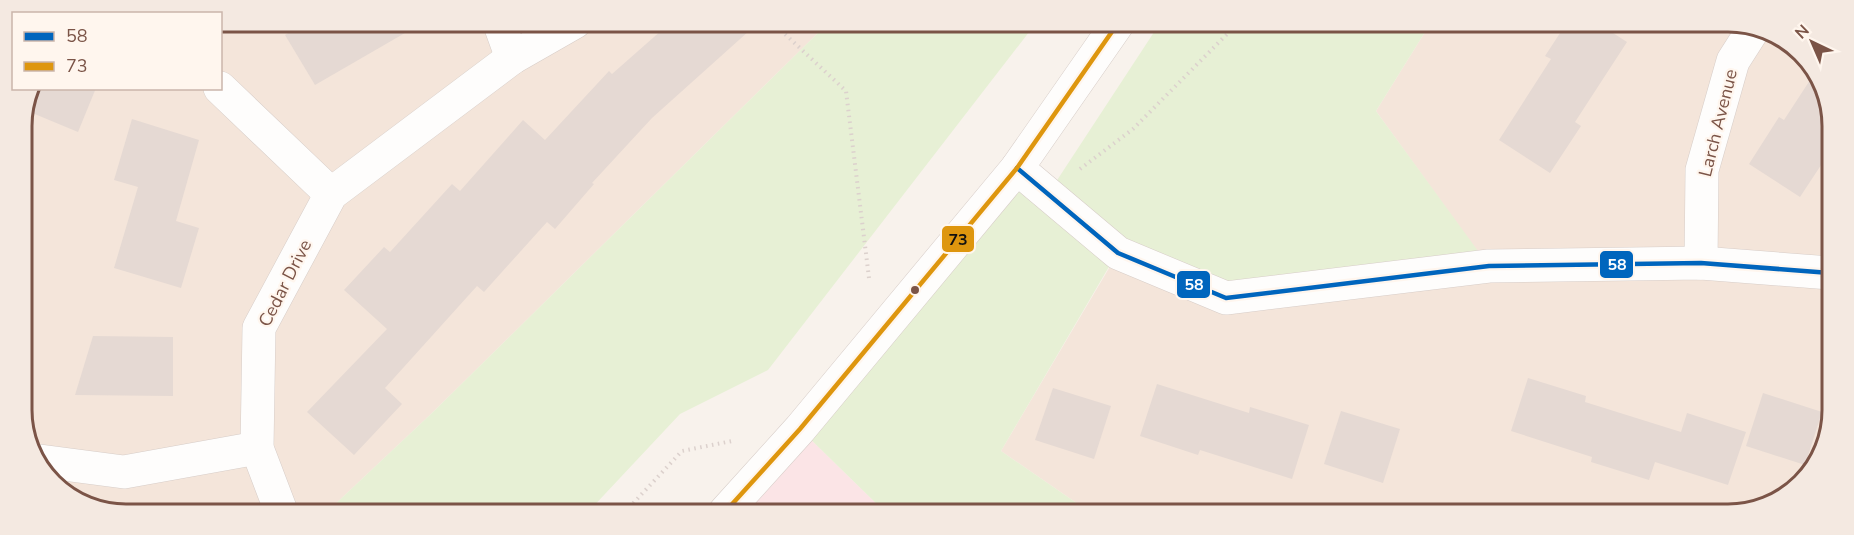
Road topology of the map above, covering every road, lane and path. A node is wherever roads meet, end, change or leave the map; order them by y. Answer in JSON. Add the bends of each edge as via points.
{"nodes":[{"id":1,"x":503,"y":32,"type":"edge"},
{"id":2,"x":558,"y":32,"type":"edge"},
{"id":3,"x":783,"y":32,"type":"edge"},
{"id":4,"x":1112,"y":32,"type":"edge"},
{"id":5,"x":1229,"y":32,"type":"edge"},
{"id":6,"x":1750,"y":34,"type":"edge"},
{"id":7,"x":512,"y":58,"type":"junction"},
{"id":8,"x":222,"y":90,"type":"edge"},
{"id":9,"x":1017,"y":168,"type":"junction"},
{"id":10,"x":331,"y":194,"type":"junction"},
{"id":11,"x":1047,"y":194,"type":"junction"},
{"id":12,"x":1701,"y":263,"type":"junction"},
{"id":13,"x":1822,"y":272,"type":"edge"},
{"id":14,"x":876,"y":337,"type":"junction"},
{"id":15,"x":736,"y":441,"type":"dead end"},
{"id":16,"x":257,"y":448,"type":"junction"},
{"id":17,"x":48,"y":462,"type":"edge"},
{"id":18,"x":278,"y":504,"type":"edge"},
{"id":19,"x":633,"y":504,"type":"edge"},
{"id":20,"x":733,"y":504,"type":"edge"}],
"edges":[{"from":1,"to":7,"type":"street"},
{"from":2,"to":7,"type":"street","name":"Cedar Drive"},
{"from":3,"to":14,"type":"path","via":[[846,91]]},
{"from":4,"to":9,"type":"street"},
{"from":5,"to":11,"type":"path","via":[[1133,129]]},
{"from":6,"to":12,"type":"street","name":"Larch Avenue","via":[[1733,61],[1702,170]]},
{"from":7,"to":10,"type":"street","name":"Cedar Drive"},
{"from":8,"to":10,"type":"street"},
{"from":9,"to":11,"type":"street"},
{"from":9,"to":14,"type":"street"},
{"from":10,"to":16,"type":"street","name":"Cedar Drive","via":[[259,328]]},
{"from":11,"to":12,"type":"street","via":[[1118,253],[1226,298],[1489,266]]},
{"from":12,"to":13,"type":"street"},
{"from":14,"to":20,"type":"street"},
{"from":15,"to":19,"type":"path","via":[[682,450]]},
{"from":16,"to":17,"type":"street","via":[[124,472]]},
{"from":16,"to":18,"type":"street","name":"Cedar Drive"}]}
